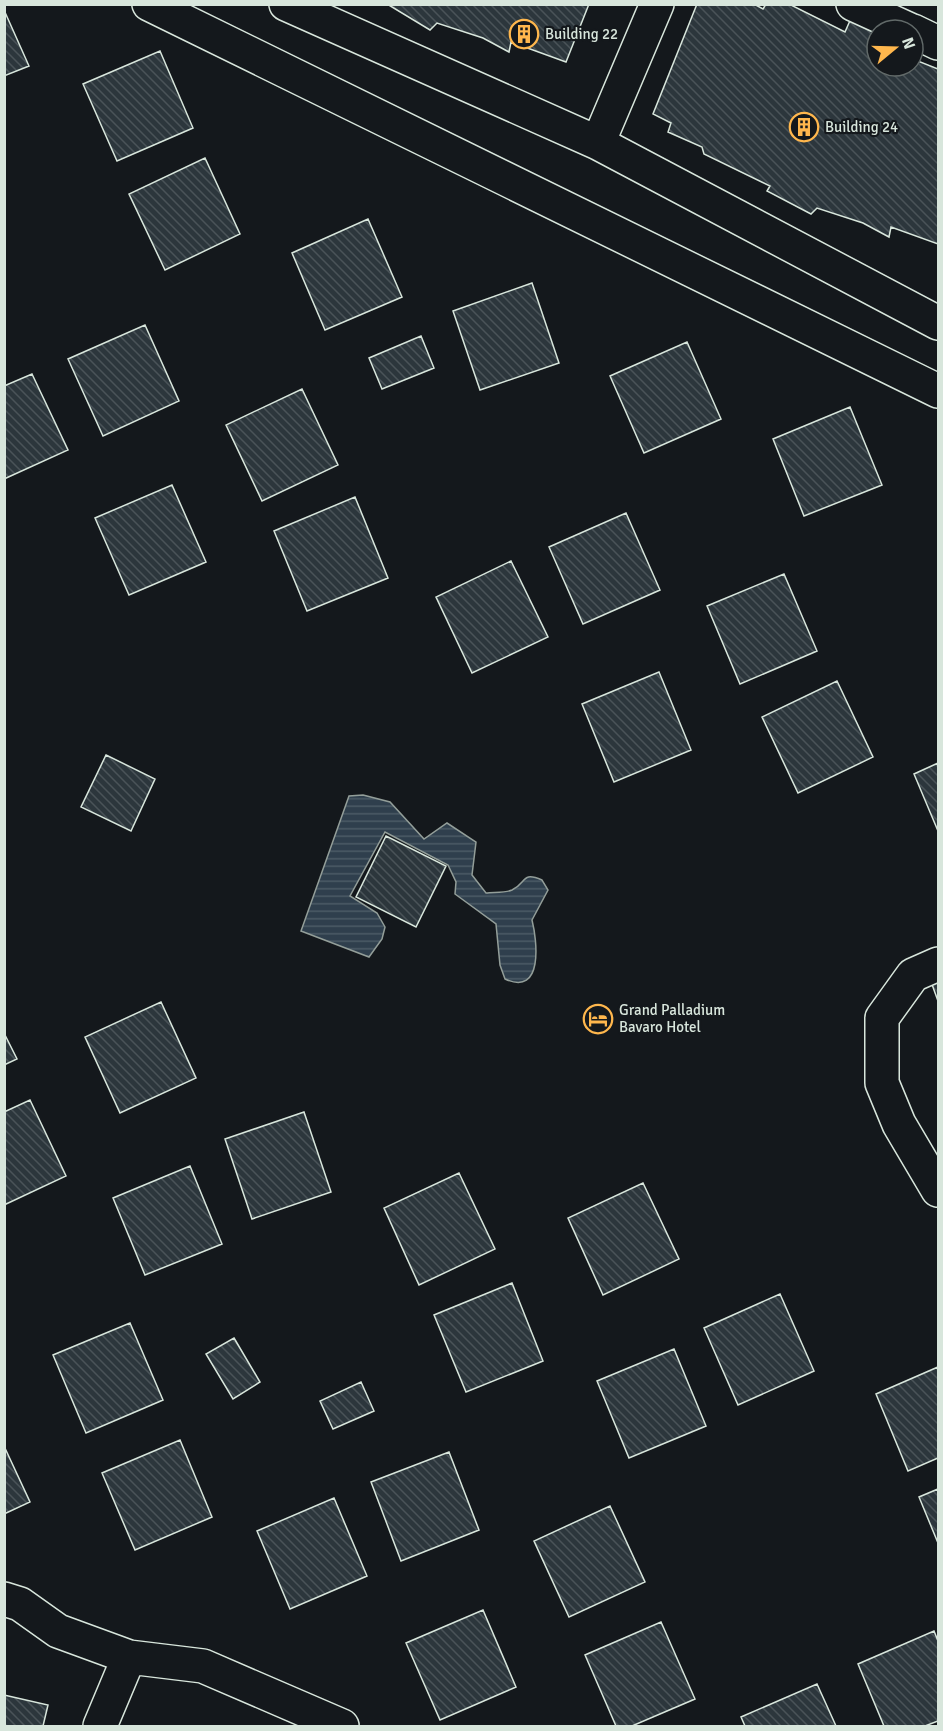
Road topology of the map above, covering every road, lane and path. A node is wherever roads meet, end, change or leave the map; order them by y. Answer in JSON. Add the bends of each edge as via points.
{"nodes":[{"id":1,"x":149,"y":4,"type":"edge"},
{"id":2,"x":286,"y":4,"type":"edge"},
{"id":3,"x":657,"y":4,"type":"edge"},
{"id":4,"x":853,"y":4,"type":"edge"},
{"id":5,"x":884,"y":18,"type":"edge"},
{"id":6,"x":925,"y":36,"type":"edge"},
{"id":7,"x":939,"y":42,"type":"edge"},
{"id":8,"x":598,"y":142,"type":"junction"},
{"id":9,"x":939,"y":323,"type":"edge"},
{"id":10,"x":939,"y":391,"type":"edge"},
{"id":11,"x":939,"y":964,"type":"edge"},
{"id":12,"x":939,"y":1190,"type":"edge"},
{"id":13,"x":4,"y":1599,"type":"edge"},
{"id":14,"x":129,"y":1657,"type":"junction"},
{"id":15,"x":100,"y":1726,"type":"edge"},
{"id":16,"x":342,"y":1726,"type":"edge"}],
"edges":[{"from":1,"to":10,"type":"lane"},
{"from":2,"to":8,"type":"lane"},
{"from":3,"to":8,"type":"lane"},
{"from":4,"to":5,"type":"lane"},
{"from":6,"to":7,"type":"lane"},
{"from":8,"to":9,"type":"lane"},
{"from":11,"to":12,"type":"lane","via":[[913,975],[882,1018],[882,1083],[899,1125]]},
{"from":13,"to":14,"type":"lane","via":[[20,1604],[58,1631]]},
{"from":14,"to":15,"type":"lane"},
{"from":14,"to":16,"type":"lane","via":[[203,1666]]}]}
